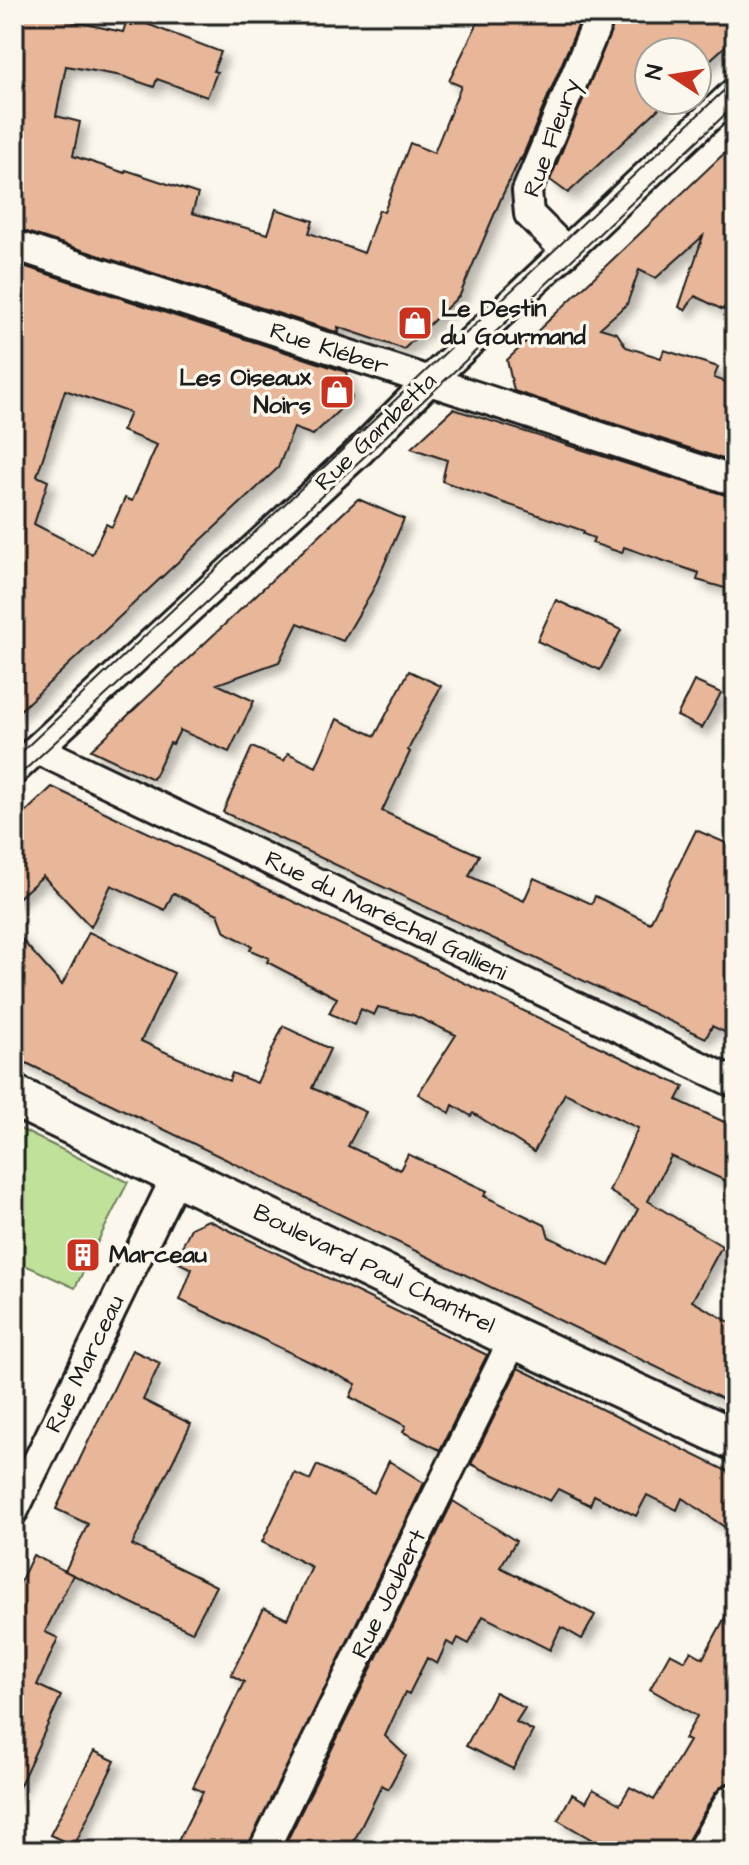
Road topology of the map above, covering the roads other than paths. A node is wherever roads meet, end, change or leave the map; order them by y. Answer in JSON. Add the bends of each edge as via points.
{"nodes":[{"id":1,"x":601,"y":14,"type":"edge"},
{"id":2,"x":735,"y":92,"type":"edge"},
{"id":3,"x":14,"y":245,"type":"edge"},
{"id":4,"x":566,"y":251,"type":"junction"},
{"id":5,"x":428,"y":382,"type":"junction"},
{"id":6,"x":735,"y":481,"type":"edge"},
{"id":7,"x":37,"y":749,"type":"junction"},
{"id":8,"x":14,"y":770,"type":"edge"},
{"id":9,"x":735,"y":1083,"type":"edge"},
{"id":10,"x":14,"y":1096,"type":"edge"},
{"id":11,"x":177,"y":1175,"type":"junction"},
{"id":12,"x":514,"y":1338,"type":"junction"},
{"id":13,"x":735,"y":1440,"type":"edge"},
{"id":14,"x":14,"y":1510,"type":"edge"},
{"id":15,"x":735,"y":1804,"type":"edge"},
{"id":16,"x":263,"y":1851,"type":"edge"},
{"id":17,"x":708,"y":1851,"type":"edge"}],
"edges":[{"from":1,"to":4,"type":"street","name":"Rue Fleury","via":[[527,191],[529,214]]},
{"from":2,"to":4,"type":"street","name":"Rue Gambetta"},
{"from":3,"to":5,"type":"street","name":"Rue Kléber"},
{"from":4,"to":5,"type":"street","name":"Rue Gambetta"},
{"from":5,"to":6,"type":"street","name":"Rue Kléber"},
{"from":5,"to":7,"type":"street","name":"Rue Gambetta"},
{"from":7,"to":8,"type":"street","name":"Rue Gambetta"},
{"from":7,"to":9,"type":"street","name":"Rue du Maréchal Gallieni"},
{"from":10,"to":11,"type":"street","name":"Boulevard Paul Chantrel"},
{"from":11,"to":12,"type":"street","name":"Boulevard Paul Chantrel"},
{"from":11,"to":14,"type":"street","name":"Rue Marceau"},
{"from":12,"to":13,"type":"street","name":"Boulevard Paul Chantrel"},
{"from":12,"to":16,"type":"street","name":"Rue Joubert"},
{"from":15,"to":17,"type":"street"}]}
